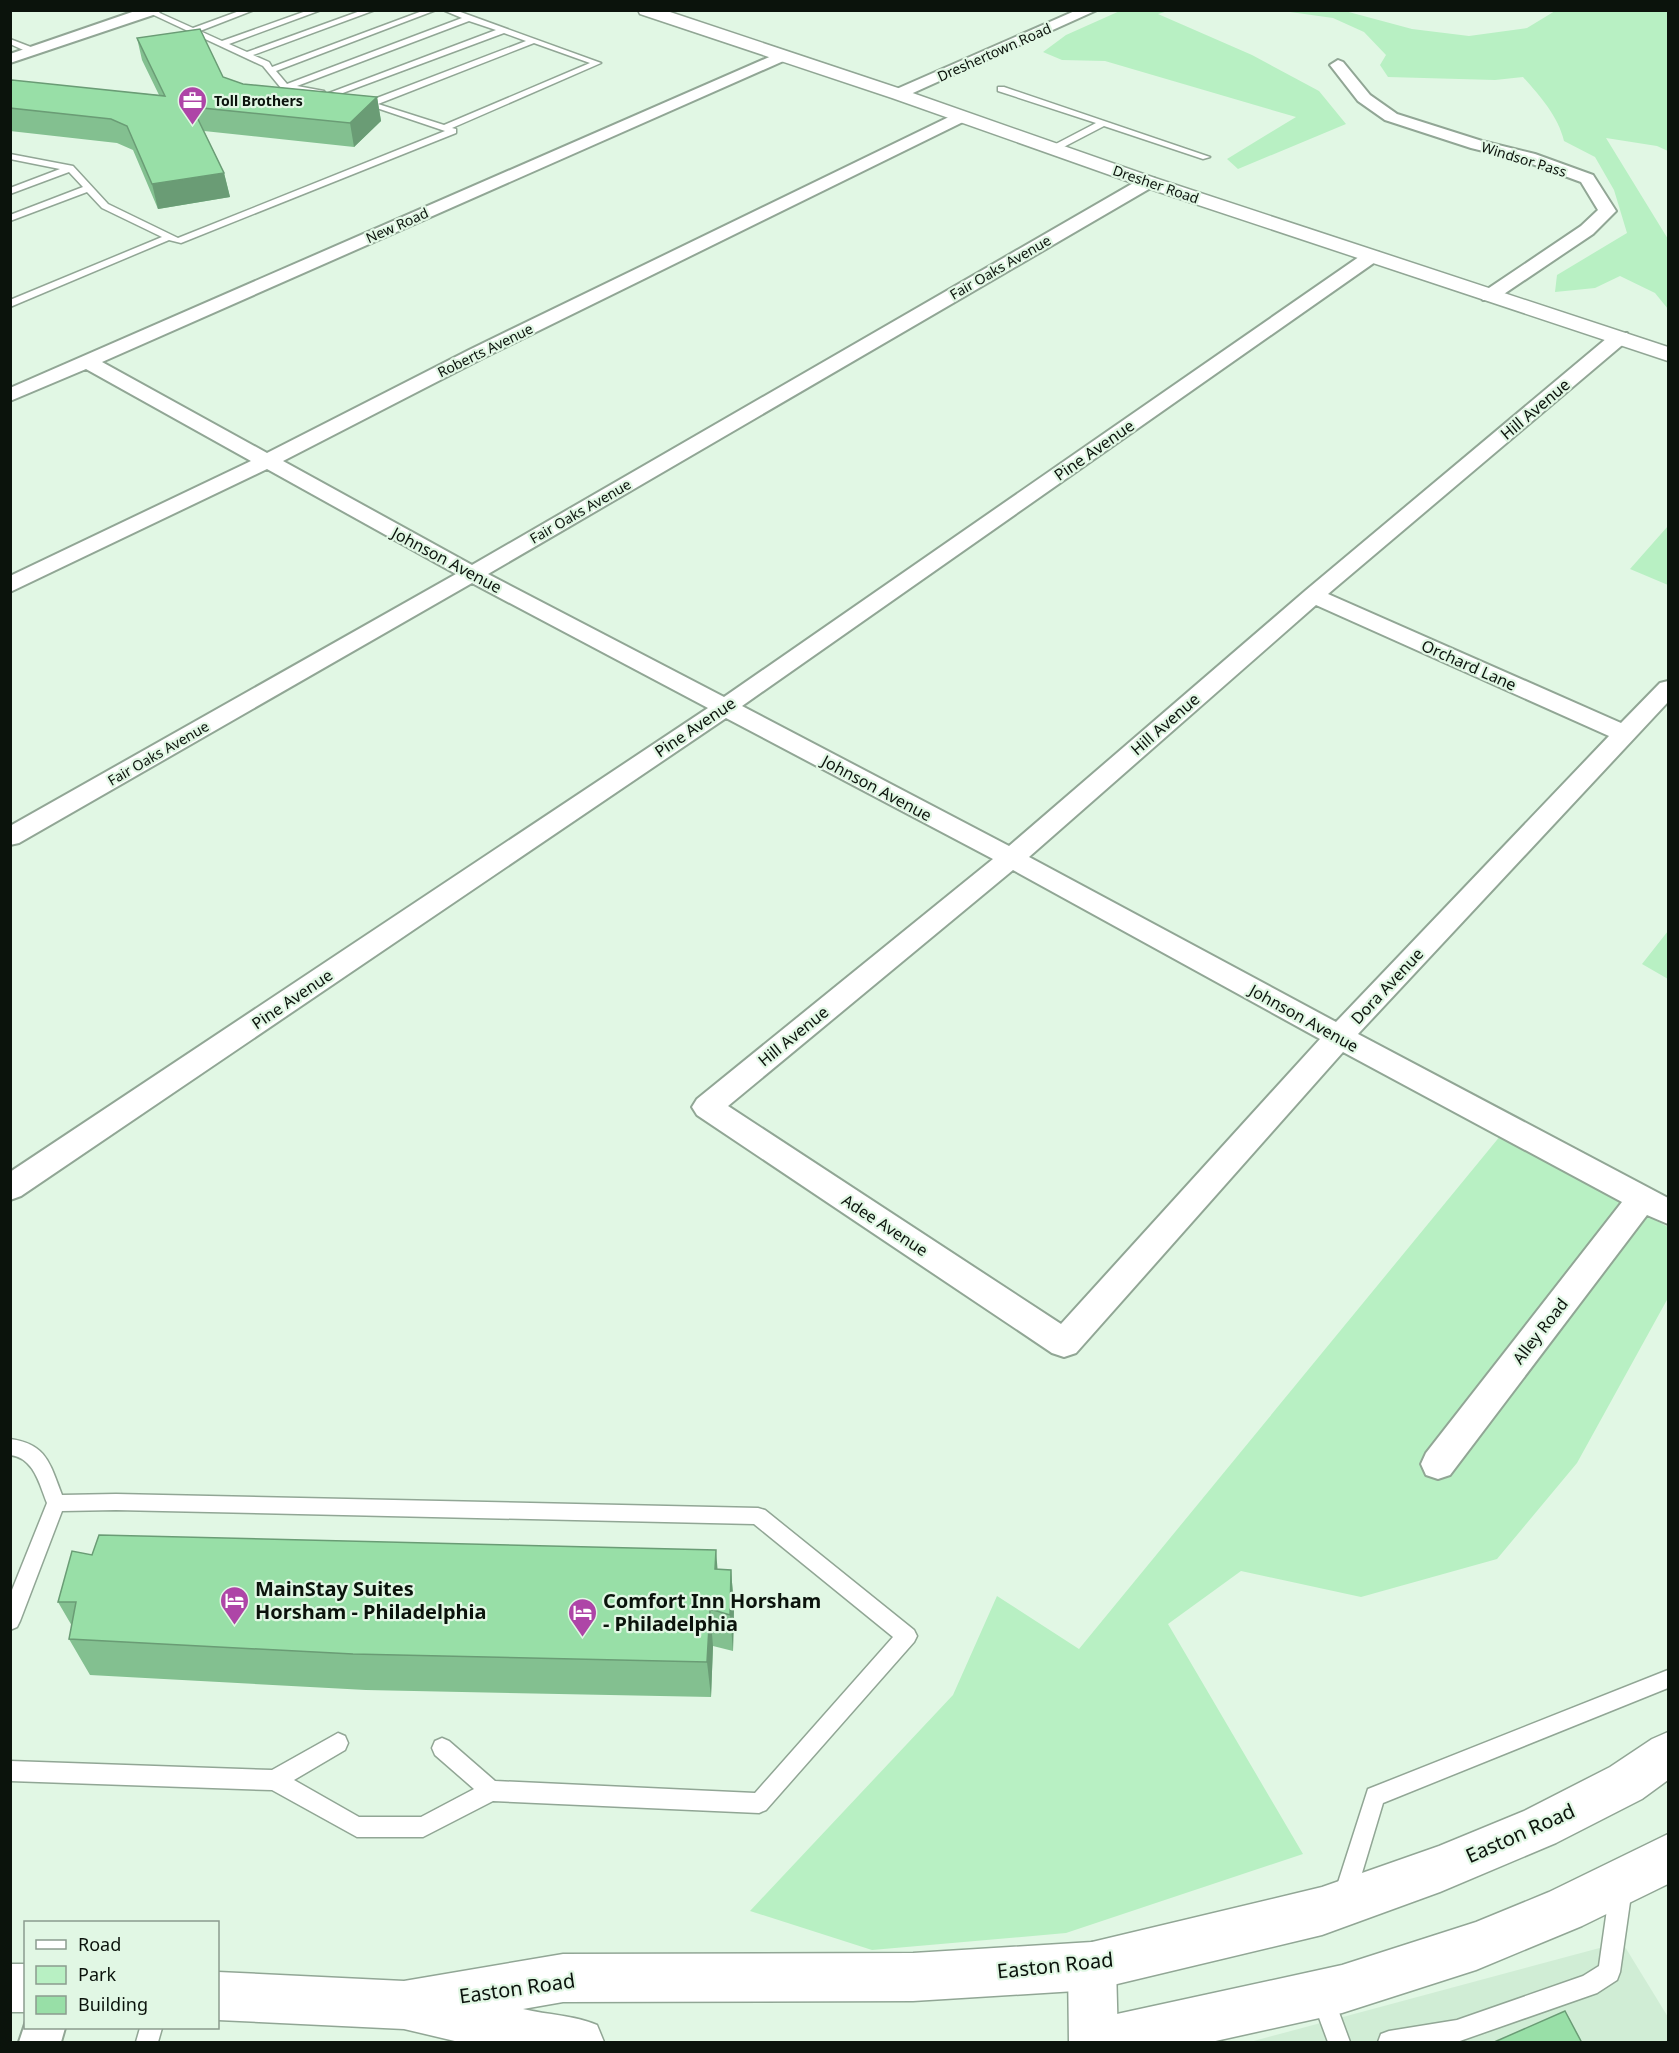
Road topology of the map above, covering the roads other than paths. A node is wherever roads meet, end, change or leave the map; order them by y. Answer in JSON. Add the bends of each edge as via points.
{"nodes":[{"id":1,"x":251,"y":10,"type":"edge"},
{"id":2,"x":318,"y":10,"type":"edge"},
{"id":3,"x":372,"y":10,"type":"edge"},
{"id":4,"x":433,"y":10,"type":"edge"},
{"id":5,"x":446,"y":10,"type":"edge"},
{"id":6,"x":646,"y":10,"type":"edge"},
{"id":7,"x":1090,"y":10,"type":"edge"},
{"id":8,"x":150,"y":11,"type":"edge"},
{"id":9,"x":469,"y":18,"type":"junction"},
{"id":10,"x":504,"y":30,"type":"junction"},
{"id":11,"x":193,"y":31,"type":"junction"},
{"id":12,"x":532,"y":40,"type":"junction"},
{"id":13,"x":10,"y":41,"type":"edge"},
{"id":14,"x":222,"y":44,"type":"junction"},
{"id":15,"x":33,"y":51,"type":"junction"},
{"id":16,"x":247,"y":55,"type":"junction"},
{"id":17,"x":783,"y":56,"type":"junction"},
{"id":18,"x":10,"y":59,"type":"edge"},
{"id":19,"x":1338,"y":65,"type":"dead end"},
{"id":20,"x":271,"y":70,"type":"junction"},
{"id":21,"x":287,"y":87,"type":"junction"},
{"id":22,"x":1001,"y":89,"type":"dead end"},
{"id":23,"x":898,"y":94,"type":"junction"},
{"id":24,"x":332,"y":95,"type":"junction"},
{"id":25,"x":370,"y":104,"type":"junction"},
{"id":26,"x":961,"y":117,"type":"junction"},
{"id":27,"x":1103,"y":123,"type":"junction"},
{"id":28,"x":445,"y":128,"type":"junction"},
{"id":29,"x":1053,"y":149,"type":"junction"},
{"id":30,"x":10,"y":156,"type":"edge"},
{"id":31,"x":1206,"y":157,"type":"dead end"},
{"id":32,"x":25,"y":159,"type":"junction"},
{"id":33,"x":10,"y":164,"type":"edge"},
{"id":34,"x":70,"y":168,"type":"junction"},
{"id":35,"x":1148,"y":182,"type":"junction"},
{"id":36,"x":89,"y":188,"type":"junction"},
{"id":37,"x":10,"y":191,"type":"edge"},
{"id":38,"x":10,"y":218,"type":"edge"},
{"id":39,"x":169,"y":237,"type":"junction"},
{"id":40,"x":1372,"y":256,"type":"junction"},
{"id":41,"x":1489,"y":296,"type":"junction"},
{"id":42,"x":10,"y":304,"type":"edge"},
{"id":43,"x":1620,"y":338,"type":"junction"},
{"id":44,"x":1668,"y":354,"type":"edge"},
{"id":45,"x":86,"y":361,"type":"junction"},
{"id":46,"x":10,"y":395,"type":"edge"},
{"id":47,"x":265,"y":462,"type":"junction"},
{"id":48,"x":472,"y":574,"type":"junction"},
{"id":49,"x":10,"y":585,"type":"edge"},
{"id":50,"x":1313,"y":596,"type":"junction"},
{"id":51,"x":1668,"y":688,"type":"edge"},
{"id":52,"x":724,"y":708,"type":"junction"},
{"id":53,"x":1625,"y":734,"type":"junction"},
{"id":54,"x":10,"y":837,"type":"edge"},
{"id":55,"x":1011,"y":858,"type":"junction"},
{"id":56,"x":1339,"y":1037,"type":"junction"},
{"id":57,"x":707,"y":1107,"type":"joint"},
{"id":58,"x":10,"y":1188,"type":"edge"},
{"id":59,"x":1656,"y":1205,"type":"edge"},
{"id":60,"x":1064,"y":1342,"type":"joint"},
{"id":61,"x":10,"y":1447,"type":"edge"},
{"id":62,"x":1438,"y":1464,"type":"dead end"},
{"id":63,"x":57,"y":1503,"type":"junction"},
{"id":64,"x":10,"y":1621,"type":"edge"},
{"id":65,"x":1668,"y":1679,"type":"edge"},
{"id":66,"x":338,"y":1743,"type":"dead end"},
{"id":67,"x":442,"y":1748,"type":"dead end"},
{"id":68,"x":1668,"y":1754,"type":"edge"},
{"id":69,"x":10,"y":1771,"type":"edge"},
{"id":70,"x":274,"y":1780,"type":"junction"},
{"id":71,"x":491,"y":1791,"type":"junction"},
{"id":72,"x":1668,"y":1857,"type":"edge"},
{"id":73,"x":1621,"y":1882,"type":"junction"},
{"id":74,"x":1342,"y":1904,"type":"junction"},
{"id":75,"x":1092,"y":1966,"type":"junction"},
{"id":76,"x":1321,"y":1994,"type":"junction"},
{"id":77,"x":219,"y":1996,"type":"edge"},
{"id":78,"x":404,"y":2005,"type":"junction"},
{"id":79,"x":552,"y":2041,"type":"edge"},
{"id":80,"x":1094,"y":2043,"type":"edge"},
{"id":81,"x":1103,"y":2043,"type":"edge"},
{"id":82,"x":1339,"y":2043,"type":"edge"},
{"id":83,"x":1389,"y":2043,"type":"edge"}],
"edges":[{"from":1,"to":11,"type":"lane"},
{"from":2,"to":14,"type":"lane"},
{"from":3,"to":16,"type":"lane"},
{"from":4,"to":20,"type":"lane"},
{"from":5,"to":9,"type":"lane"},
{"from":6,"to":17,"type":"main road","name":"Dresher Road"},
{"from":7,"to":23,"type":"street","name":"Dreshertown Road"},
{"from":8,"to":11,"type":"lane"},
{"from":8,"to":15,"type":"street"},
{"from":9,"to":10,"type":"lane"},
{"from":9,"to":21,"type":"lane"},
{"from":10,"to":12,"type":"lane"},
{"from":10,"to":24,"type":"lane"},
{"from":11,"to":14,"type":"lane"},
{"from":12,"to":25,"type":"lane"},
{"from":12,"to":28,"type":"lane","via":[[597,63]]},
{"from":13,"to":15,"type":"lane"},
{"from":14,"to":16,"type":"lane"},
{"from":15,"to":18,"type":"street"},
{"from":16,"to":20,"type":"lane"},
{"from":17,"to":23,"type":"main road","name":"Dresher Road"},
{"from":17,"to":45,"type":"street","name":"New Road"},
{"from":19,"to":41,"type":"street","name":"Windsor Pass","via":[[1364,98],[1391,117],[1529,157],[1587,179],[1607,211],[1587,230]]},
{"from":20,"to":21,"type":"lane"},
{"from":21,"to":24,"type":"lane"},
{"from":22,"to":27,"type":"lane"},
{"from":23,"to":26,"type":"main road","name":"Dresher Road"},
{"from":24,"to":25,"type":"lane"},
{"from":25,"to":28,"type":"lane"},
{"from":26,"to":29,"type":"main road","name":"Dresher Road"},
{"from":26,"to":47,"type":"street","name":"Roberts Avenue","via":[[476,354]]},
{"from":27,"to":29,"type":"lane"},
{"from":27,"to":31,"type":"lane"},
{"from":28,"to":39,"type":"lane","via":[[453,131],[178,241]]},
{"from":29,"to":35,"type":"main road","name":"Dresher Road"},
{"from":30,"to":32,"type":"lane"},
{"from":32,"to":33,"type":"lane"},
{"from":32,"to":34,"type":"lane"},
{"from":34,"to":36,"type":"lane"},
{"from":34,"to":37,"type":"lane"},
{"from":35,"to":40,"type":"main road","name":"Dresher Road"},
{"from":35,"to":48,"type":"street","name":"Fair Oaks Avenue"},
{"from":36,"to":38,"type":"lane"},
{"from":36,"to":39,"type":"lane","via":[[105,206]]},
{"from":39,"to":42,"type":"lane"},
{"from":40,"to":41,"type":"main road","name":"Dresher Road"},
{"from":40,"to":52,"type":"street","name":"Pine Avenue"},
{"from":41,"to":43,"type":"main road","name":"Dresher Road"},
{"from":43,"to":44,"type":"main road","name":"Dresher Road"},
{"from":43,"to":50,"type":"street","name":"Hill Avenue"},
{"from":45,"to":46,"type":"street","name":"New Road"},
{"from":45,"to":47,"type":"street","name":"Johnson Avenue"},
{"from":47,"to":48,"type":"street","name":"Johnson Avenue"},
{"from":47,"to":49,"type":"street","name":"Roberts Avenue"},
{"from":48,"to":52,"type":"street","name":"Johnson Avenue"},
{"from":48,"to":54,"type":"street","name":"Fair Oaks Avenue"},
{"from":50,"to":53,"type":"street","name":"Orchard Lane"},
{"from":50,"to":55,"type":"street","name":"Hill Avenue"},
{"from":51,"to":53,"type":"street","name":"Dora Avenue"},
{"from":52,"to":55,"type":"street","name":"Johnson Avenue"},
{"from":52,"to":58,"type":"street","name":"Pine Avenue"},
{"from":53,"to":56,"type":"street","name":"Dora Avenue"},
{"from":55,"to":56,"type":"street","name":"Johnson Avenue"},
{"from":55,"to":57,"type":"street","name":"Hill Avenue"},
{"from":56,"to":59,"type":"street","name":"Johnson Avenue"},
{"from":56,"to":60,"type":"street","name":"Dora Avenue"},
{"from":57,"to":60,"type":"street","name":"Adee Avenue"},
{"from":59,"to":62,"type":"street","name":"Alley Road"},
{"from":61,"to":63,"type":"lane","via":[[26,1449],[42,1466]]},
{"from":63,"to":64,"type":"lane"},
{"from":63,"to":71,"type":"lane","via":[[758,1516],[907,1636],[759,1803]]},
{"from":65,"to":74,"type":"lane","via":[[1375,1796]]},
{"from":66,"to":70,"type":"lane"},
{"from":67,"to":71,"type":"lane"},
{"from":68,"to":74,"type":"main road","name":"Easton Road","via":[[1626,1783],[1540,1827]]},
{"from":69,"to":70,"type":"lane"},
{"from":70,"to":71,"type":"lane","via":[[357,1827],[423,1827]]},
{"from":72,"to":73,"type":"main road"},
{"from":73,"to":76,"type":"main road","via":[[1476,1946]]},
{"from":73,"to":83,"type":"lane","via":[[1609,1972],[1589,1985],[1456,2031]]},
{"from":74,"to":75,"type":"main road","name":"Easton Road"},
{"from":75,"to":78,"type":"main road","name":"Easton Road","via":[[913,1977],[563,1978]]},
{"from":75,"to":80,"type":"main road"},
{"from":76,"to":81,"type":"main road"},
{"from":76,"to":82,"type":"lane"},
{"from":77,"to":78,"type":"main road","name":"Easton Road"},
{"from":78,"to":79,"type":"main road","name":"Easton Road","via":[[453,2026]]}]}
